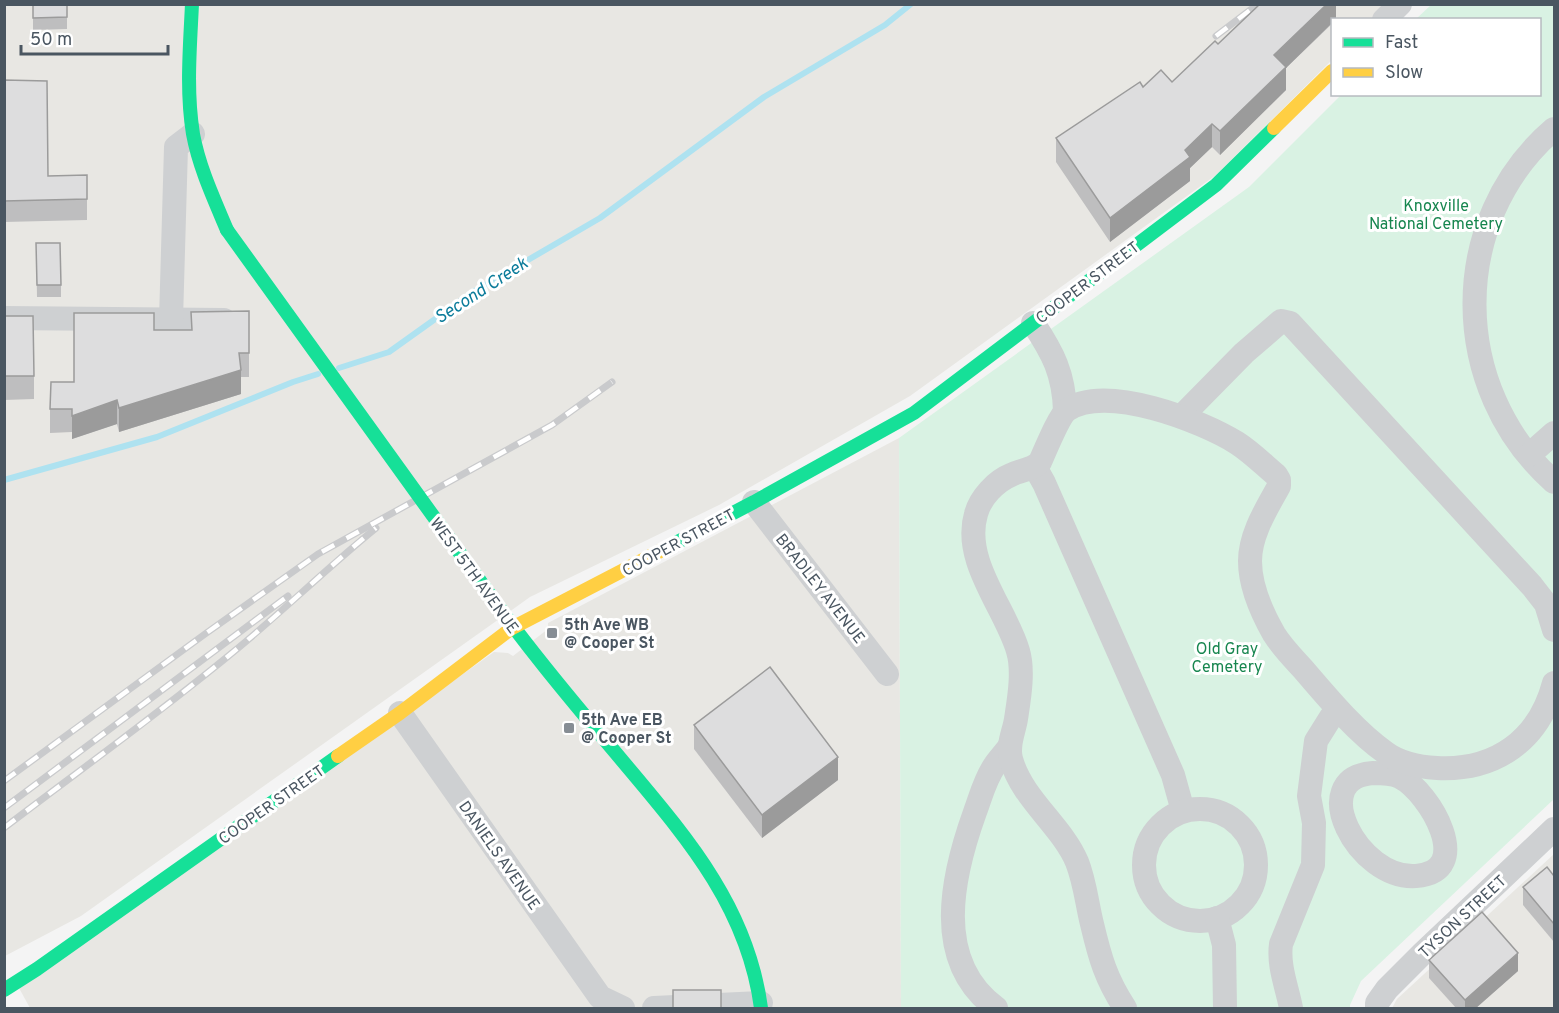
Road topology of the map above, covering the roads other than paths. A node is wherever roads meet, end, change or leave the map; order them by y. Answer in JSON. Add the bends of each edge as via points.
{"nodes":[{"id":1,"x":192,"y":4,"type":"edge"},
{"id":2,"x":1400,"y":4,"type":"edge"},
{"id":3,"x":1386,"y":18,"type":"edge"},
{"id":4,"x":1331,"y":72,"type":"edge"},
{"id":5,"x":1554,"y":129,"type":"edge"},
{"id":6,"x":194,"y":134,"type":"junction"},
{"id":7,"x":4,"y":318,"type":"edge"},
{"id":8,"x":171,"y":320,"type":"junction"},
{"id":9,"x":246,"y":320,"type":"edge"},
{"id":10,"x":1034,"y":323,"type":"junction"},
{"id":11,"x":1065,"y":411,"type":"junction"},
{"id":12,"x":1182,"y":416,"type":"junction"},
{"id":13,"x":1554,"y":433,"type":"edge"},
{"id":14,"x":1529,"y":455,"type":"junction"},
{"id":15,"x":1035,"y":467,"type":"junction"},
{"id":16,"x":1554,"y":482,"type":"edge"},
{"id":17,"x":754,"y":502,"type":"junction"},
{"id":18,"x":512,"y":628,"type":"junction"},
{"id":19,"x":1554,"y":630,"type":"edge"},
{"id":20,"x":887,"y":674,"type":"dead end"},
{"id":21,"x":1554,"y":683,"type":"edge"},
{"id":22,"x":1339,"y":711,"type":"junction"},
{"id":23,"x":400,"y":713,"type":"junction"},
{"id":24,"x":1009,"y":747,"type":"junction"},
{"id":25,"x":1402,"y":769,"type":"junction"},
{"id":26,"x":1183,"y":811,"type":"junction"},
{"id":27,"x":1554,"y":829,"type":"edge"},
{"id":28,"x":1217,"y":918,"type":"junction"},
{"id":29,"x":4,"y":990,"type":"edge"},
{"id":30,"x":761,"y":1006,"type":"edge"},
{"id":31,"x":623,"y":1008,"type":"edge"},
{"id":32,"x":654,"y":1008,"type":"edge"},
{"id":33,"x":996,"y":1008,"type":"edge"},
{"id":34,"x":1125,"y":1008,"type":"edge"},
{"id":35,"x":1225,"y":1008,"type":"edge"},
{"id":36,"x":1291,"y":1008,"type":"edge"},
{"id":37,"x":1377,"y":1008,"type":"edge"}],
"edges":[{"from":1,"to":6,"type":"street","name":"WEST 5TH AVENUE","via":[[189,57]]},
{"from":2,"to":3,"type":"street"},
{"from":4,"to":10,"type":"street","name":"COOPER STREET","via":[[1216,185]]},
{"from":5,"to":14,"type":"street","via":[[1525,159],[1494,209],[1477,264],[1474,293],[1476,332],[1486,380],[1511,432]]},
{"from":6,"to":8,"type":"street","via":[[176,147]]},
{"from":6,"to":18,"type":"street","name":"WEST 5TH AVENUE","bridge":true,"via":[[227,230]]},
{"from":7,"to":8,"type":"street"},
{"from":8,"to":9,"type":"street"},
{"from":10,"to":11,"type":"street","via":[[1056,361]]},
{"from":10,"to":17,"type":"street","name":"COOPER STREET","via":[[914,413]]},
{"from":11,"to":12,"type":"street","via":[[1075,405],[1103,401]]},
{"from":11,"to":15,"type":"street"},
{"from":12,"to":19,"type":"street","via":[[1281,321],[1290,323],[1532,586],[1546,604]]},
{"from":12,"to":22,"type":"street","via":[[1237,443],[1279,480],[1251,552],[1253,581],[1275,636]]},
{"from":13,"to":14,"type":"street"},
{"from":14,"to":16,"type":"street"},
{"from":15,"to":24,"type":"street","via":[[1002,479],[979,506],[974,523],[980,565],[1020,658],[1017,710]]},
{"from":15,"to":26,"type":"street","via":[[1173,775]]},
{"from":17,"to":18,"type":"street","name":"COOPER STREET"},
{"from":17,"to":20,"type":"street","name":"BRADLEY AVENUE"},
{"from":18,"to":23,"type":"street","name":"COOPER STREET"},
{"from":18,"to":30,"type":"street","name":"WEST 5TH AVENUE","via":[[715,878],[751,956]]},
{"from":21,"to":25,"type":"street","via":[[1537,724],[1499,756],[1462,768]]},
{"from":22,"to":25,"type":"street"},
{"from":22,"to":36,"type":"street","via":[[1317,741],[1309,796],[1313,865],[1281,944]]},
{"from":23,"to":29,"type":"street","name":"COOPER STREET"},
{"from":23,"to":31,"type":"street","name":"DANIELS AVENUE","via":[[600,997]]},
{"from":24,"to":33,"type":"street","via":[[994,766],[979,800],[953,895],[962,966]]},
{"from":24,"to":34,"type":"street","via":[[1010,758],[1025,788],[1076,861],[1100,958],[1110,985]]},
{"from":25,"to":25,"type":"street","via":[[1410,785],[1433,810],[1443,832],[1442,863],[1422,876],[1400,875],[1381,867],[1356,845],[1344,825],[1341,804],[1351,780],[1360,774]]},
{"from":26,"to":28,"type":"street","via":[[1218,811],[1233,819],[1253,848],[1256,865],[1245,898]]},
{"from":26,"to":28,"type":"street","via":[[1167,819],[1150,839],[1144,864],[1146,882],[1166,910],[1200,921]]},
{"from":27,"to":37,"type":"street","name":"TYSON STREET","via":[[1387,989]]},
{"from":28,"to":35,"type":"street","via":[[1224,945]]},
{"from":30,"to":32,"type":"street"}]}
